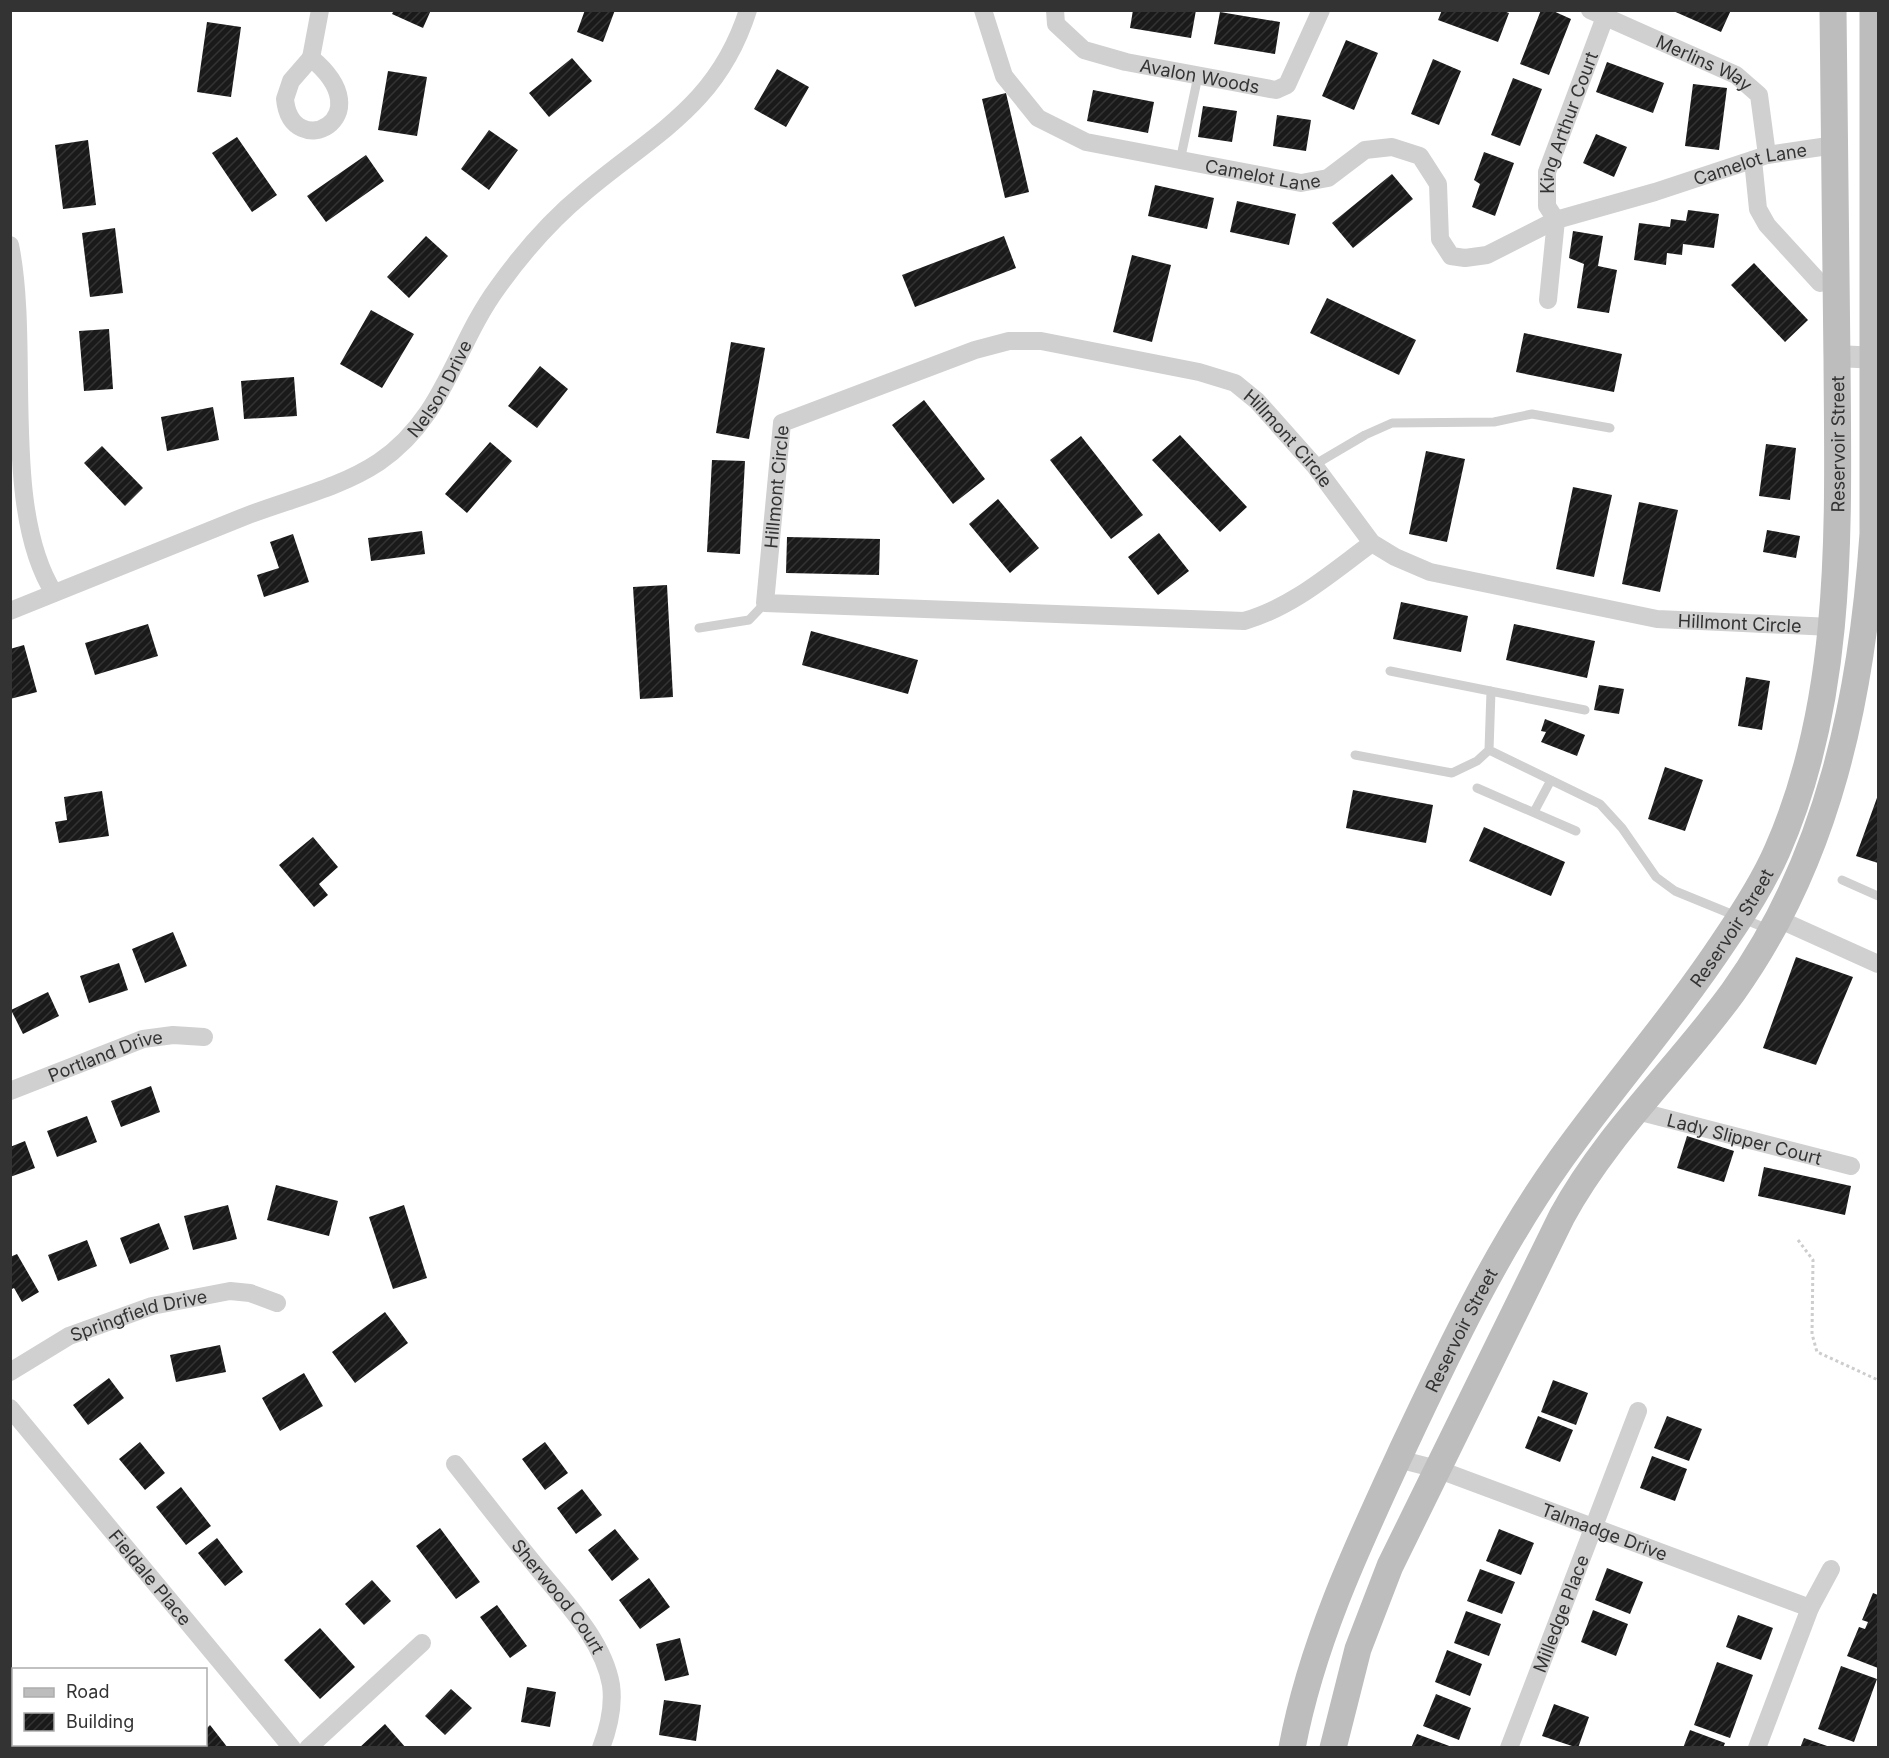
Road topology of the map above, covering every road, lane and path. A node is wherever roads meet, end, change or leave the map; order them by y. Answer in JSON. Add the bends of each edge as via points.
{"nodes":[{"id":1,"x":320,"y":10,"type":"edge"},
{"id":2,"x":748,"y":10,"type":"edge"},
{"id":3,"x":983,"y":10,"type":"edge"},
{"id":4,"x":1055,"y":10,"type":"edge"},
{"id":5,"x":1321,"y":10,"type":"edge"},
{"id":6,"x":1833,"y":10,"type":"edge"},
{"id":7,"x":1873,"y":10,"type":"edge"},
{"id":8,"x":1597,"y":14,"type":"edge"},
{"id":9,"x":311,"y":58,"type":"dead end"},
{"id":10,"x":1198,"y":76,"type":"junction"},
{"id":11,"x":1835,"y":145,"type":"junction"},
{"id":12,"x":1760,"y":157,"type":"junction"},
{"id":13,"x":1180,"y":161,"type":"junction"},
{"id":14,"x":1556,"y":220,"type":"junction"},
{"id":15,"x":10,"y":245,"type":"edge"},
{"id":16,"x":1820,"y":283,"type":"dead end"},
{"id":17,"x":1548,"y":300,"type":"dead end"},
{"id":18,"x":1837,"y":356,"type":"junction"},
{"id":19,"x":1876,"y":358,"type":"edge"},
{"id":20,"x":1610,"y":428,"type":"dead end"},
{"id":21,"x":1314,"y":465,"type":"junction"},
{"id":22,"x":1371,"y":543,"type":"junction"},
{"id":23,"x":54,"y":593,"type":"junction"},
{"id":24,"x":765,"y":603,"type":"junction"},
{"id":25,"x":10,"y":611,"type":"edge"},
{"id":26,"x":1832,"y":627,"type":"junction"},
{"id":27,"x":699,"y":628,"type":"dead end"},
{"id":28,"x":1390,"y":671,"type":"dead end"},
{"id":29,"x":1491,"y":691,"type":"junction"},
{"id":30,"x":1585,"y":710,"type":"dead end"},
{"id":31,"x":1489,"y":750,"type":"junction"},
{"id":32,"x":1355,"y":755,"type":"dead end"},
{"id":33,"x":1551,"y":780,"type":"junction"},
{"id":34,"x":1478,"y":788,"type":"dead end"},
{"id":35,"x":1534,"y":812,"type":"junction"},
{"id":36,"x":1576,"y":831,"type":"dead end"},
{"id":37,"x":1842,"y":880,"type":"dead end"},
{"id":38,"x":1878,"y":896,"type":"edge"},
{"id":39,"x":1741,"y":916,"type":"junction"},
{"id":40,"x":1775,"y":925,"type":"junction"},
{"id":41,"x":1878,"y":964,"type":"edge"},
{"id":42,"x":204,"y":1037,"type":"dead end"},
{"id":43,"x":10,"y":1091,"type":"edge"},
{"id":44,"x":1637,"y":1111,"type":"junction"},
{"id":45,"x":1851,"y":1166,"type":"dead end"},
{"id":46,"x":1798,"y":1240,"type":"dead end"},
{"id":47,"x":277,"y":1303,"type":"dead end"},
{"id":48,"x":10,"y":1372,"type":"edge"},
{"id":49,"x":1878,"y":1380,"type":"edge"},
{"id":50,"x":10,"y":1408,"type":"edge"},
{"id":51,"x":1638,"y":1411,"type":"dead end"},
{"id":52,"x":1398,"y":1458,"type":"junction"},
{"id":53,"x":455,"y":1464,"type":"dead end"},
{"id":54,"x":1437,"y":1470,"type":"junction"},
{"id":55,"x":1593,"y":1529,"type":"junction"},
{"id":56,"x":1831,"y":1569,"type":"dead end"},
{"id":57,"x":1810,"y":1608,"type":"junction"},
{"id":58,"x":422,"y":1642,"type":"dead end"},
{"id":59,"x":292,"y":1748,"type":"edge"},
{"id":60,"x":308,"y":1748,"type":"edge"},
{"id":61,"x":601,"y":1748,"type":"edge"},
{"id":62,"x":1292,"y":1748,"type":"edge"},
{"id":63,"x":1334,"y":1748,"type":"edge"},
{"id":64,"x":1509,"y":1748,"type":"edge"},
{"id":65,"x":1757,"y":1748,"type":"edge"}],
"edges":[{"from":1,"to":9,"type":"street"},
{"from":2,"to":23,"type":"street","name":"Nelson Drive","via":[[729,57],[694,104],[658,138],[583,194],[521,256],[482,311],[429,414],[396,449],[337,484]]},
{"from":3,"to":13,"type":"street","name":"Camelot Lane","via":[[1004,76],[1038,118],[1086,142]]},
{"from":4,"to":10,"type":"street","name":"Avalon Woods","via":[[1056,24],[1084,50]]},
{"from":5,"to":10,"type":"street","name":"Avalon Woods","via":[[1287,85],[1276,90]]},
{"from":6,"to":11,"type":"main road","name":"Reservoir Street"},
{"from":7,"to":19,"type":"main road","name":"Reservoir Street"},
{"from":8,"to":12,"type":"street","name":"Merlins Way","via":[[1736,75],[1759,95]]},
{"from":8,"to":14,"type":"street","name":"King Arthur Court","via":[[1547,172],[1547,206]]},
{"from":10,"to":13,"type":"lane"},
{"from":11,"to":12,"type":"street","name":"Camelot Lane"},
{"from":11,"to":18,"type":"main road","name":"Reservoir Street"},
{"from":12,"to":14,"type":"street","name":"Camelot Lane"},
{"from":12,"to":16,"type":"street","name":"Merlins Way","via":[[1758,209],[1767,225]]},
{"from":13,"to":14,"type":"street","name":"Camelot Lane","via":[[1301,183],[1328,178],[1365,150],[1392,147],[1420,156],[1438,184],[1440,239],[1451,256],[1487,255]]},
{"from":14,"to":17,"type":"street","name":"King Arthur Court"},
{"from":15,"to":23,"type":"street","via":[[14,279],[17,493],[34,559]]},
{"from":18,"to":19,"type":"street"},
{"from":18,"to":26,"type":"main road","name":"Reservoir Street","via":[[1838,538]]},
{"from":19,"to":40,"type":"main road","name":"Reservoir Street","via":[[1870,585],[1852,708],[1820,829]]},
{"from":20,"to":21,"type":"lane","via":[[1532,414],[1494,423],[1392,423]]},
{"from":21,"to":22,"type":"street","name":"Hillmont Circle"},
{"from":21,"to":24,"type":"street","name":"Hillmont Circle","via":[[1257,401],[1235,383],[1199,372],[1041,341],[1009,341],[975,350],[783,423]]},
{"from":22,"to":24,"type":"street","via":[[1288,604],[1244,621]]},
{"from":22,"to":26,"type":"street","name":"Hillmont Circle","via":[[1430,572],[1657,619]]},
{"from":23,"to":25,"type":"street","name":"Nelson Drive"},
{"from":24,"to":27,"type":"lane","via":[[749,620]]},
{"from":26,"to":39,"type":"main road","name":"Reservoir Street","via":[[1824,682],[1795,804],[1777,852]]},
{"from":28,"to":29,"type":"lane"},
{"from":29,"to":30,"type":"lane"},
{"from":29,"to":31,"type":"lane"},
{"from":31,"to":32,"type":"lane","via":[[1477,761],[1452,773]]},
{"from":31,"to":33,"type":"lane"},
{"from":33,"to":35,"type":"lane"},
{"from":33,"to":39,"type":"lane","via":[[1608,811],[1660,881],[1675,891]]},
{"from":34,"to":35,"type":"lane"},
{"from":35,"to":36,"type":"lane"},
{"from":37,"to":38,"type":"lane"},
{"from":39,"to":40,"type":"lane"},
{"from":39,"to":52,"type":"main road","name":"Reservoir Street","via":[[1668,1023],[1599,1105],[1536,1195],[1494,1264]]},
{"from":40,"to":41,"type":"street"},
{"from":40,"to":44,"type":"main road","name":"Reservoir Street","via":[[1733,992]]},
{"from":42,"to":43,"type":"street","name":"Portland Drive","via":[[173,1035],[143,1039]]},
{"from":44,"to":45,"type":"street","name":"Lady Slipper Court"},
{"from":44,"to":54,"type":"main road","name":"Reservoir Street","via":[[1576,1190]]},
{"from":46,"to":49,"type":"path","via":[[1813,1260],[1812,1335],[1817,1352]]},
{"from":47,"to":48,"type":"street","name":"Springfield Drive","via":[[250,1293],[230,1291],[152,1306],[69,1336]]},
{"from":50,"to":59,"type":"street","name":"Fieldale Place"},
{"from":51,"to":55,"type":"street","name":"Milledge Place"},
{"from":52,"to":54,"type":"street","name":"Talmadge Drive"},
{"from":52,"to":62,"type":"main road","name":"Reservoir Street","via":[[1363,1534],[1310,1669]]},
{"from":53,"to":61,"type":"street","name":"Sherwood Court","via":[[567,1604],[603,1661],[611,1685],[612,1709]]},
{"from":54,"to":55,"type":"street","name":"Talmadge Drive"},
{"from":54,"to":63,"type":"main road","name":"Reservoir Street","via":[[1370,1616],[1346,1687]]},
{"from":55,"to":57,"type":"street","name":"Talmadge Drive"},
{"from":55,"to":64,"type":"street","name":"Milledge Place"},
{"from":56,"to":57,"type":"street"},
{"from":57,"to":65,"type":"street"},
{"from":58,"to":60,"type":"street"}]}
